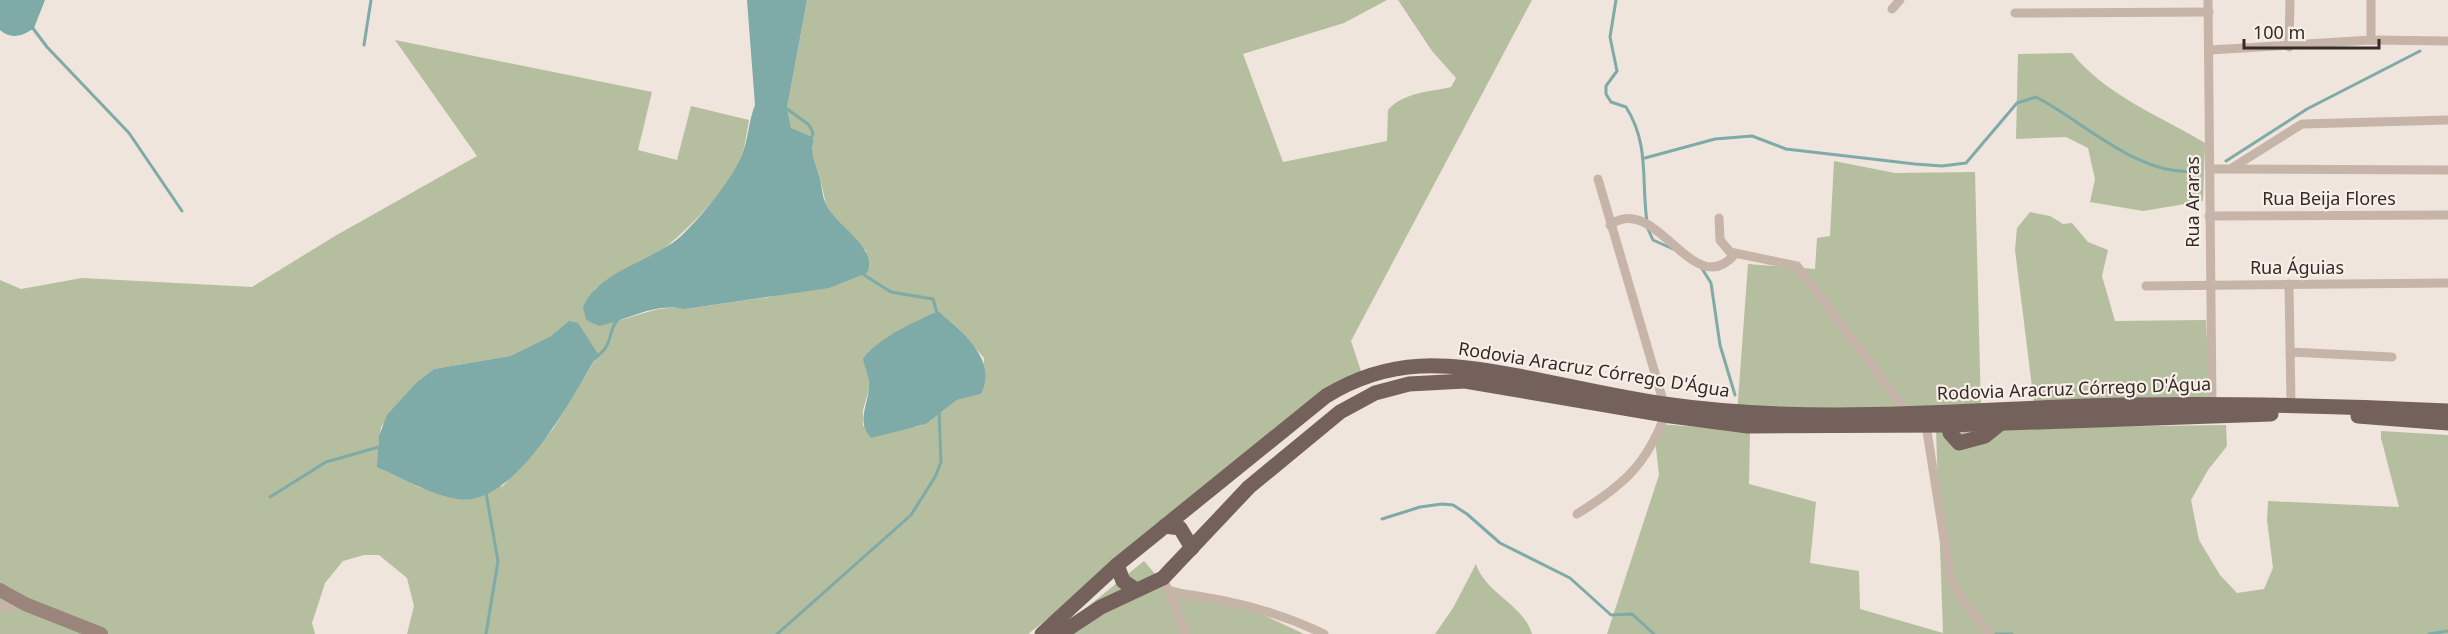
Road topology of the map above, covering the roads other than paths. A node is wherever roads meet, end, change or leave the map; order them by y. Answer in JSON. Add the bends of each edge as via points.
{"nodes":[{"id":1,"x":1900,"y":0,"type":"edge"},
{"id":2,"x":2208,"y":0,"type":"edge"},
{"id":3,"x":2290,"y":0,"type":"edge"},
{"id":4,"x":2371,"y":0,"type":"edge"},
{"id":5,"x":1892,"y":9,"type":"dead end"},
{"id":6,"x":2209,"y":12,"type":"junction"},
{"id":7,"x":2015,"y":13,"type":"dead end"},
{"id":8,"x":2372,"y":40,"type":"junction"},
{"id":9,"x":2448,"y":41,"type":"edge"},
{"id":10,"x":2289,"y":46,"type":"junction"},
{"id":11,"x":2210,"y":50,"type":"junction"},
{"id":12,"x":2448,"y":120,"type":"edge"},
{"id":13,"x":2232,"y":168,"type":"junction"},
{"id":14,"x":2210,"y":169,"type":"junction"},
{"id":15,"x":2448,"y":170,"type":"edge"},
{"id":16,"x":1598,"y":180,"type":"dead end"},
{"id":17,"x":2448,"y":215,"type":"edge"},
{"id":18,"x":2210,"y":216,"type":"junction"},
{"id":19,"x":1719,"y":218,"type":"dead end"},
{"id":20,"x":1610,"y":225,"type":"junction"},
{"id":21,"x":1735,"y":254,"type":"junction"},
{"id":22,"x":2448,"y":283,"type":"edge"},
{"id":23,"x":2289,"y":284,"type":"junction"},
{"id":24,"x":2210,"y":285,"type":"junction"},
{"id":25,"x":2146,"y":286,"type":"dead end"},
{"id":26,"x":2290,"y":352,"type":"junction"},
{"id":27,"x":2392,"y":357,"type":"dead end"},
{"id":28,"x":2212,"y":405,"type":"junction"},
{"id":29,"x":2291,"y":405,"type":"junction"},
{"id":30,"x":1665,"y":410,"type":"junction"},
{"id":31,"x":2448,"y":411,"type":"edge"},
{"id":32,"x":1908,"y":413,"type":"junction"},
{"id":33,"x":1949,"y":419,"type":"junction"},
{"id":34,"x":2448,"y":423,"type":"edge"},
{"id":35,"x":1926,"y":425,"type":"junction"},
{"id":36,"x":1577,"y":514,"type":"dead end"},
{"id":37,"x":1165,"y":525,"type":"junction"},
{"id":38,"x":1192,"y":548,"type":"junction"},
{"id":39,"x":1117,"y":565,"type":"junction"},
{"id":40,"x":1163,"y":578,"type":"junction"},
{"id":41,"x":0,"y":590,"type":"edge"},
{"id":42,"x":1136,"y":590,"type":"junction"},
{"id":43,"x":1169,"y":592,"type":"junction"},
{"id":44,"x":25,"y":604,"type":"junction"},
{"id":45,"x":0,"y":607,"type":"edge"},
{"id":46,"x":83,"y":631,"type":"edge"},
{"id":47,"x":101,"y":634,"type":"edge"},
{"id":48,"x":1042,"y":634,"type":"edge"},
{"id":49,"x":1060,"y":634,"type":"edge"},
{"id":50,"x":1186,"y":634,"type":"edge"},
{"id":51,"x":1324,"y":634,"type":"edge"},
{"id":52,"x":1990,"y":634,"type":"edge"}],
"edges":[{"from":1,"to":5,"type":"street"},
{"from":2,"to":6,"type":"street","name":"Rua Araras"},
{"from":3,"to":10,"type":"street"},
{"from":4,"to":8,"type":"street"},
{"from":6,"to":7,"type":"street"},
{"from":6,"to":11,"type":"street","name":"Rua Araras"},
{"from":8,"to":9,"type":"street"},
{"from":8,"to":10,"type":"street"},
{"from":10,"to":11,"type":"street"},
{"from":11,"to":14,"type":"street","name":"Rua Araras"},
{"from":12,"to":13,"type":"street","via":[[2302,124]]},
{"from":13,"to":14,"type":"street"},
{"from":13,"to":15,"type":"street"},
{"from":14,"to":18,"type":"street","name":"Rua Araras"},
{"from":16,"to":20,"type":"street"},
{"from":17,"to":18,"type":"street","name":"Rua Beija Flores"},
{"from":18,"to":24,"type":"street","name":"Rua Araras"},
{"from":19,"to":21,"type":"street","via":[[1722,245]]},
{"from":20,"to":21,"type":"street","via":[[1625,217],[1639,220],[1689,258],[1706,266],[1721,264]]},
{"from":20,"to":30,"type":"street"},
{"from":21,"to":32,"type":"street","via":[[1797,266]]},
{"from":22,"to":23,"type":"street","name":"Rua Águias"},
{"from":23,"to":24,"type":"street","name":"Rua Águias"},
{"from":23,"to":26,"type":"street"},
{"from":24,"to":25,"type":"street","name":"Rua Águias"},
{"from":24,"to":28,"type":"street","name":"Rua Araras"},
{"from":26,"to":27,"type":"street"},
{"from":26,"to":29,"type":"street"},
{"from":28,"to":29,"type":"main road","name":"Rodovia Aracruz Córrego D'Água"},
{"from":28,"to":33,"type":"main road","name":"Rodovia Aracruz Córrego D'Água"},
{"from":29,"to":31,"type":"main road","name":"Rodovia Aracruz Córrego D'Água"},
{"from":30,"to":32,"type":"main road","name":"Rodovia Aracruz Córrego D'Água","via":[[1760,415]]},
{"from":30,"to":35,"type":"main road","name":"Rodovia Aracruz Córrego D'Água","via":[[1748,426]]},
{"from":30,"to":36,"type":"street","via":[[1651,448],[1630,476]]},
{"from":30,"to":37,"type":"main road","name":"Rodovia Aracruz Córrego D'Água","via":[[1456,365],[1384,370],[1326,396]]},
{"from":30,"to":38,"type":"main road","name":"Rodovia Aracruz Córrego D'Água","via":[[1466,381],[1428,381],[1390,388],[1362,399],[1327,422],[1249,487]]},
{"from":32,"to":33,"type":"main road","name":"Rodovia Aracruz Córrego D'Água"},
{"from":33,"to":34,"type":"main road","name":"Rodovia Aracruz Córrego D'Água","via":[[1954,440],[1965,443],[1986,436],[2001,423],[2318,413]]},
{"from":33,"to":35,"type":"main road","name":"Rodovia Aracruz Córrego D'Água"},
{"from":35,"to":52,"type":"street","via":[[1950,577],[1961,598]]},
{"from":37,"to":38,"type":"main road","via":[[1180,528]]},
{"from":37,"to":39,"type":"main road","name":"Rodovia Aracruz Córrego D'Água"},
{"from":38,"to":40,"type":"main road","name":"Rodovia Aracruz Córrego D'Água"},
{"from":39,"to":42,"type":"main road","via":[[1123,581]]},
{"from":39,"to":48,"type":"main road","name":"Rodovia Aracruz Córrego D'Água"},
{"from":40,"to":42,"type":"main road","name":"Rodovia Aracruz Córrego D'Água"},
{"from":40,"to":43,"type":"street"},
{"from":41,"to":44,"type":"street"},
{"from":42,"to":49,"type":"main road","name":"Rodovia Aracruz Córrego D'Água"},
{"from":43,"to":50,"type":"street"},
{"from":43,"to":51,"type":"street","via":[[1252,608]]},
{"from":44,"to":45,"type":"street"},
{"from":44,"to":46,"type":"street"},
{"from":46,"to":47,"type":"street"}]}
